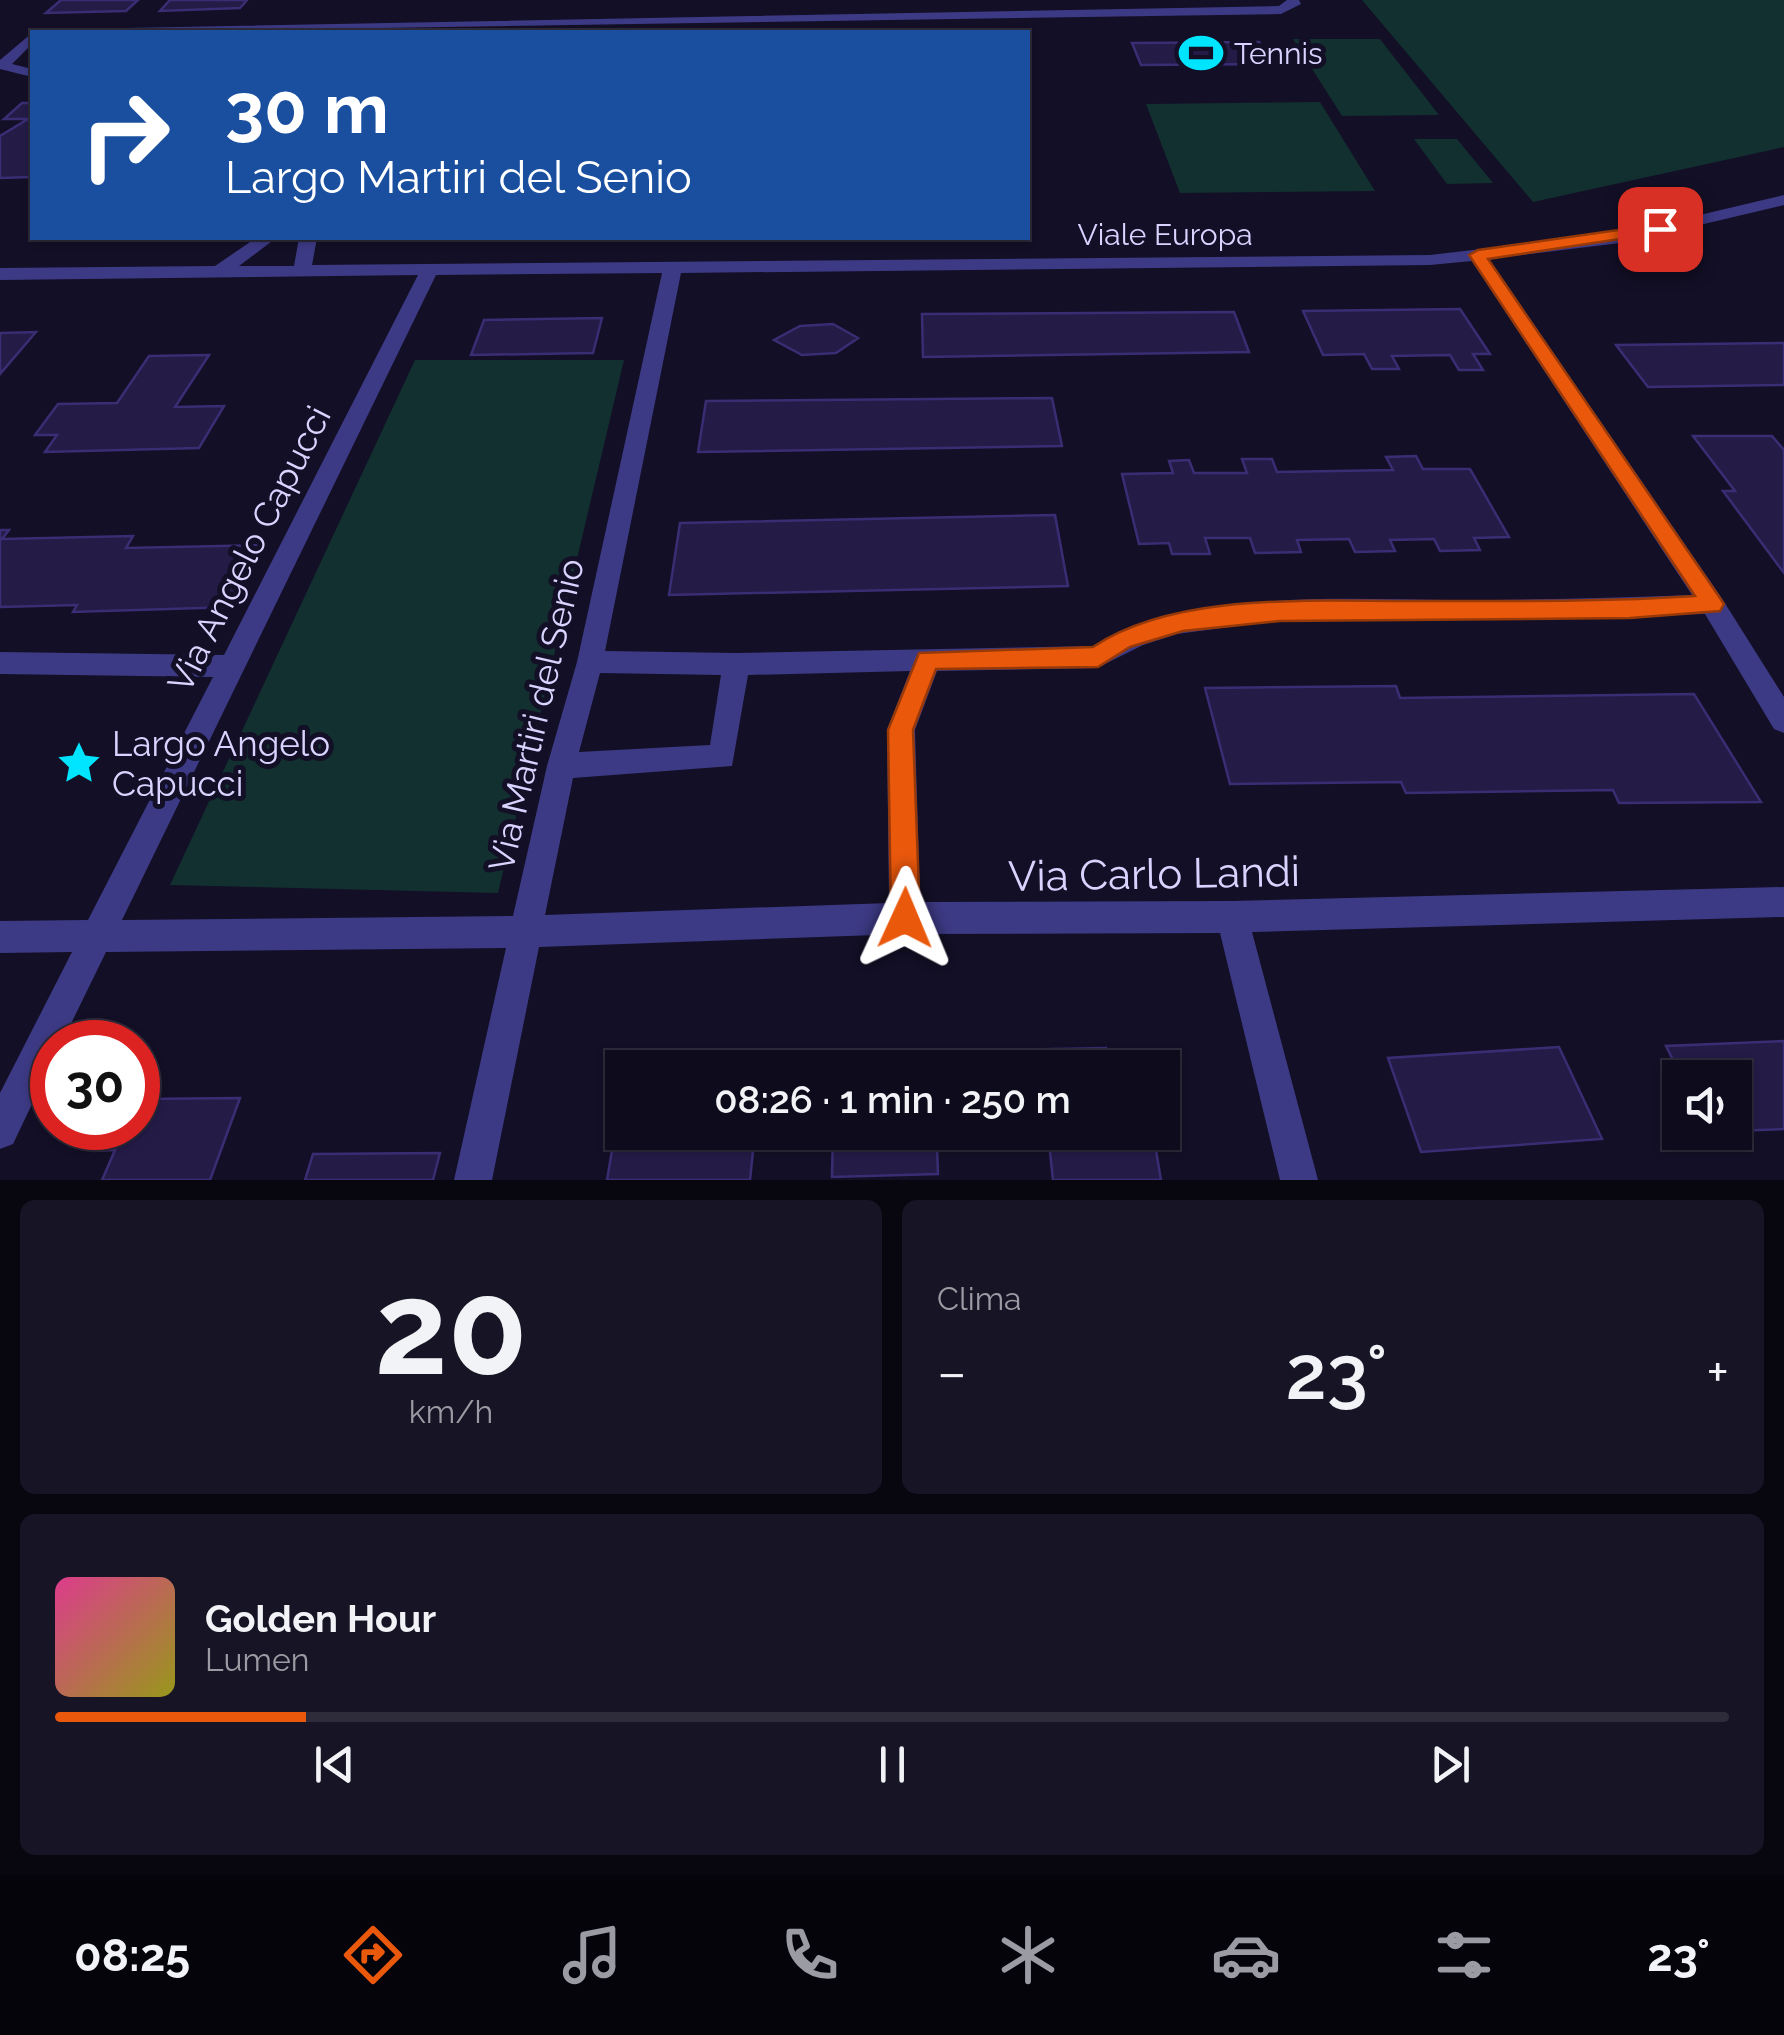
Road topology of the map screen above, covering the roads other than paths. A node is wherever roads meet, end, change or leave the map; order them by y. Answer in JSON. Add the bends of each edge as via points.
{"nodes":[{"id":1,"x":450,"y":2,"type":"dead end"},
{"id":2,"x":1294,"y":2,"type":"edge"},
{"id":3,"x":432,"y":29,"type":"edge"},
{"id":4,"x":345,"y":30,"type":"edge"},
{"id":5,"x":30,"y":39,"type":"edge"},
{"id":6,"x":30,"y":74,"type":"edge"},
{"id":7,"x":1784,"y":200,"type":"edge"},
{"id":8,"x":265,"y":240,"type":"edge"},
{"id":9,"x":308,"y":240,"type":"edge"},
{"id":10,"x":1478,"y":255,"type":"junction"},
{"id":11,"x":673,"y":266,"type":"junction"},
{"id":12,"x":430,"y":270,"type":"junction"},
{"id":13,"x":302,"y":271,"type":"junction"},
{"id":14,"x":219,"y":272,"type":"junction"},
{"id":15,"x":0,"y":274,"type":"edge"},
{"id":16,"x":1712,"y":604,"type":"junction"},
{"id":17,"x":928,"y":660,"type":"junction"},
{"id":18,"x":590,"y":662,"type":"junction"},
{"id":19,"x":0,"y":663,"type":"edge"},
{"id":20,"x":736,"y":664,"type":"junction"},
{"id":21,"x":232,"y":666,"type":"junction"},
{"id":22,"x":1784,"y":720,"type":"edge"},
{"id":23,"x":561,"y":766,"type":"junction"},
{"id":24,"x":1784,"y":902,"type":"edge"},
{"id":25,"x":1232,"y":916,"type":"junction"},
{"id":26,"x":905,"y":918,"type":"junction"},
{"id":27,"x":524,"y":930,"type":"junction"},
{"id":28,"x":102,"y":933,"type":"junction"},
{"id":29,"x":0,"y":936,"type":"edge"},
{"id":30,"x":0,"y":1131,"type":"edge"},
{"id":31,"x":473,"y":1180,"type":"edge"},
{"id":32,"x":1298,"y":1180,"type":"edge"}],
"edges":[{"from":1,"to":3,"type":"street"},
{"from":2,"to":3,"type":"street","via":[[1289,9],[1262,10]]},
{"from":3,"to":4,"type":"street"},
{"from":5,"to":6,"type":"street","via":[[2,65]]},
{"from":7,"to":10,"type":"street","name":"Viale Europa","via":[[1628,236]]},
{"from":8,"to":14,"type":"street"},
{"from":9,"to":13,"type":"street"},
{"from":10,"to":11,"type":"street","name":"Viale Europa"},
{"from":10,"to":16,"type":"street"},
{"from":11,"to":12,"type":"street","name":"Viale Europa"},
{"from":11,"to":18,"type":"street","name":"Via Martiri del Senio"},
{"from":12,"to":13,"type":"street","name":"Viale Europa"},
{"from":12,"to":21,"type":"street","name":"Via Angelo Capucci"},
{"from":13,"to":14,"type":"street","name":"Viale Europa"},
{"from":14,"to":15,"type":"street","name":"Viale Europa"},
{"from":16,"to":17,"type":"street","via":[[1280,612],[1183,622],[1122,640],[1098,657]]},
{"from":16,"to":22,"type":"street"},
{"from":17,"to":20,"type":"street"},
{"from":17,"to":26,"type":"street","via":[[900,730]]},
{"from":18,"to":20,"type":"street"},
{"from":18,"to":23,"type":"street","name":"Via Martiri del Senio"},
{"from":19,"to":21,"type":"street"},
{"from":20,"to":23,"type":"street","via":[[722,757]]},
{"from":21,"to":28,"type":"street","name":"Via Angelo Capucci"},
{"from":23,"to":27,"type":"street","name":"Via Martiri del Senio"},
{"from":24,"to":25,"type":"street","name":"Via Carlo Landi"},
{"from":25,"to":26,"type":"street","name":"Via Carlo Landi"},
{"from":25,"to":32,"type":"street"},
{"from":26,"to":27,"type":"street","name":"Via Carlo Landi"},
{"from":27,"to":28,"type":"street","name":"Via Carlo Landi"},
{"from":27,"to":31,"type":"street","name":"Via Martiri del Senio"},
{"from":28,"to":29,"type":"street","name":"Via Carlo Landi"},
{"from":28,"to":30,"type":"street","name":"Via Angelo Capucci"}]}
